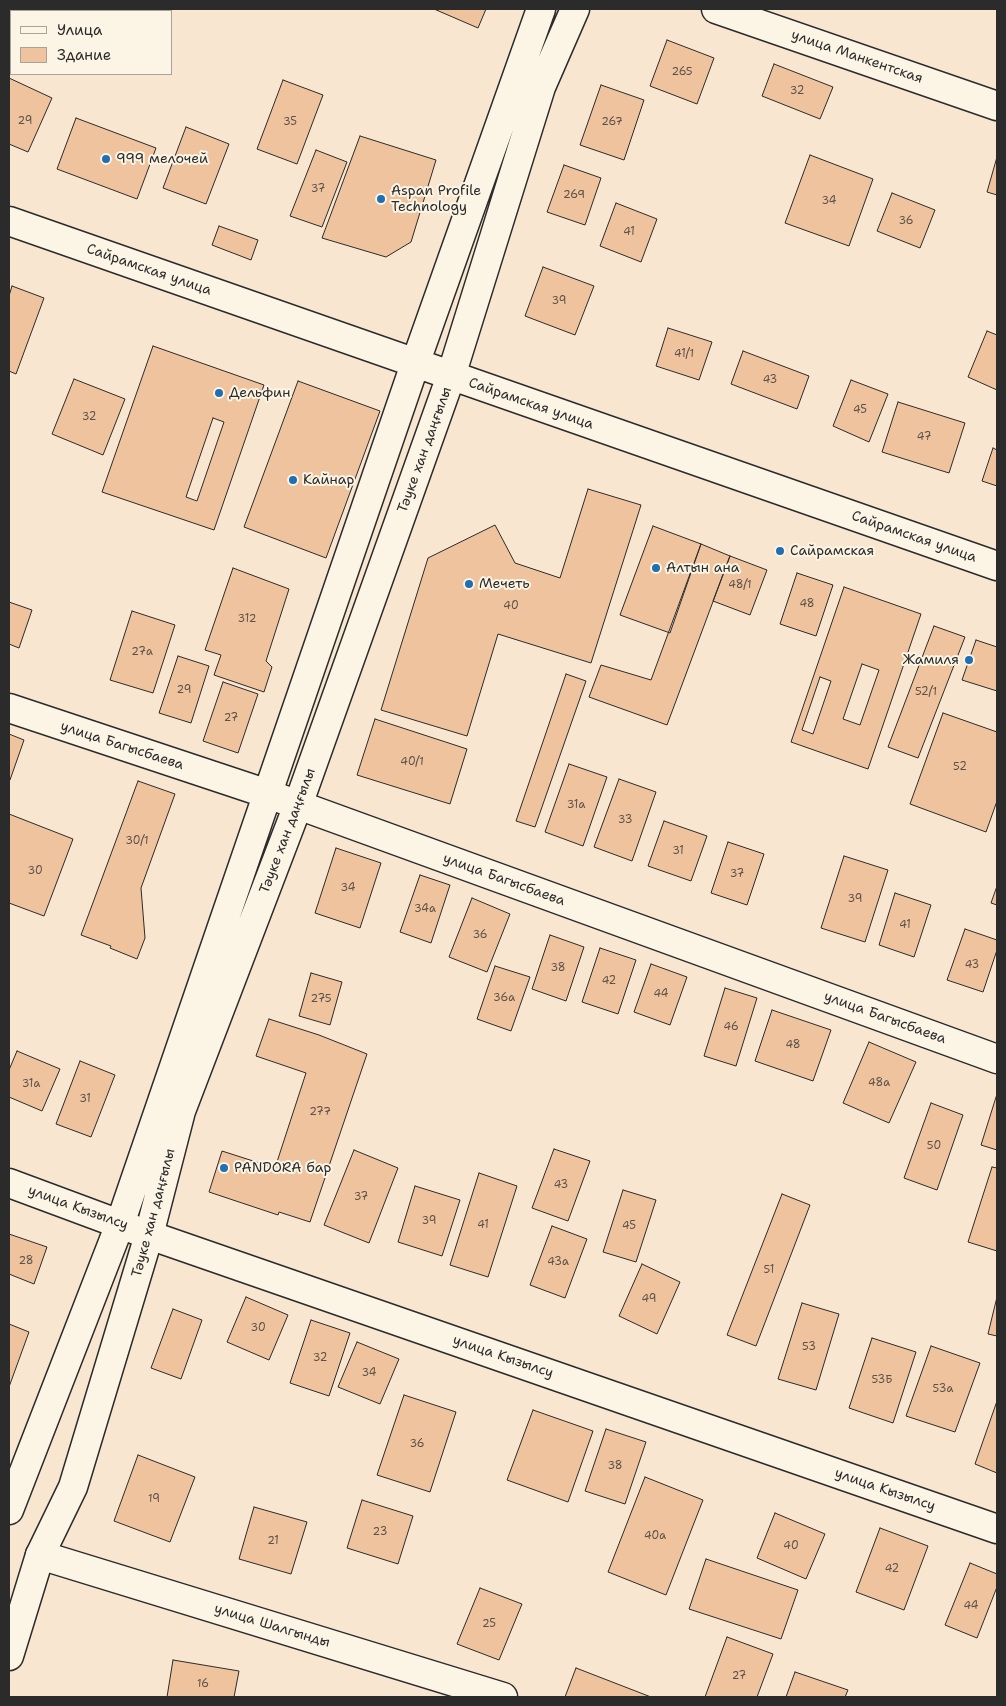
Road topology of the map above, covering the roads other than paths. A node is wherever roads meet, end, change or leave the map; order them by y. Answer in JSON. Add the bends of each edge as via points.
{"nodes":[{"id":1,"x":541,"y":9,"type":"edge"},
{"id":2,"x":575,"y":9,"type":"edge"},
{"id":3,"x":716,"y":9,"type":"edge"},
{"id":4,"x":997,"y":106,"type":"edge"},
{"id":5,"x":9,"y":221,"type":"edge"},
{"id":6,"x":415,"y":364,"type":"junction"},
{"id":7,"x":451,"y":376,"type":"junction"},
{"id":8,"x":997,"y":566,"type":"edge"},
{"id":9,"x":9,"y":708,"type":"edge"},
{"id":10,"x":268,"y":794,"type":"junction"},
{"id":11,"x":298,"y":805,"type":"junction"},
{"id":12,"x":997,"y":1059,"type":"edge"},
{"id":13,"x":9,"y":1183,"type":"edge"},
{"id":14,"x":149,"y":1235,"type":"junction"},
{"id":15,"x":115,"y":1236,"type":"junction"},
{"id":16,"x":9,"y":1510,"type":"edge"},
{"id":17,"x":997,"y":1529,"type":"edge"},
{"id":18,"x":40,"y":1555,"type":"junction"},
{"id":19,"x":9,"y":1656,"type":"edge"},
{"id":20,"x":504,"y":1697,"type":"edge"}],
"edges":[{"from":1,"to":6,"type":"main road","name":"Тәуке хан даңғылы"},
{"from":2,"to":7,"type":"main road","name":"Тәуке хан даңғылы","via":[[541,87]]},
{"from":3,"to":4,"type":"main road","name":"улица Манкентская"},
{"from":5,"to":6,"type":"main road","name":"Сайрамская улица"},
{"from":6,"to":7,"type":"main road","name":"Сайрамская улица"},
{"from":6,"to":10,"type":"main road","name":"Тәуке хан даңғылы"},
{"from":7,"to":8,"type":"main road","name":"Сайрамская улица"},
{"from":7,"to":11,"type":"main road","name":"Тәуке хан даңғылы"},
{"from":9,"to":10,"type":"main road","name":"улица Багысбаева"},
{"from":10,"to":11,"type":"main road","name":"улица Багысбаева"},
{"from":10,"to":15,"type":"main road","name":"Тәуке хан даңғылы"},
{"from":11,"to":12,"type":"main road","name":"улица Багысбаева"},
{"from":11,"to":14,"type":"main road","name":"Тәуке хан даңғылы","via":[[181,1111]]},
{"from":13,"to":15,"type":"main road","name":"улица Кызылсу"},
{"from":14,"to":15,"type":"main road","name":"улица Кызылсу"},
{"from":14,"to":17,"type":"main road","name":"улица Кызылсу"},
{"from":14,"to":18,"type":"main road","name":"Тәуке хан даңғылы","via":[[73,1488]]},
{"from":15,"to":16,"type":"main road","name":"Тәуке хан даңғылы"},
{"from":18,"to":19,"type":"main road","name":"Тәуке хан даңғылы"},
{"from":18,"to":20,"type":"main road","name":"улица Шалгынды"}]}
